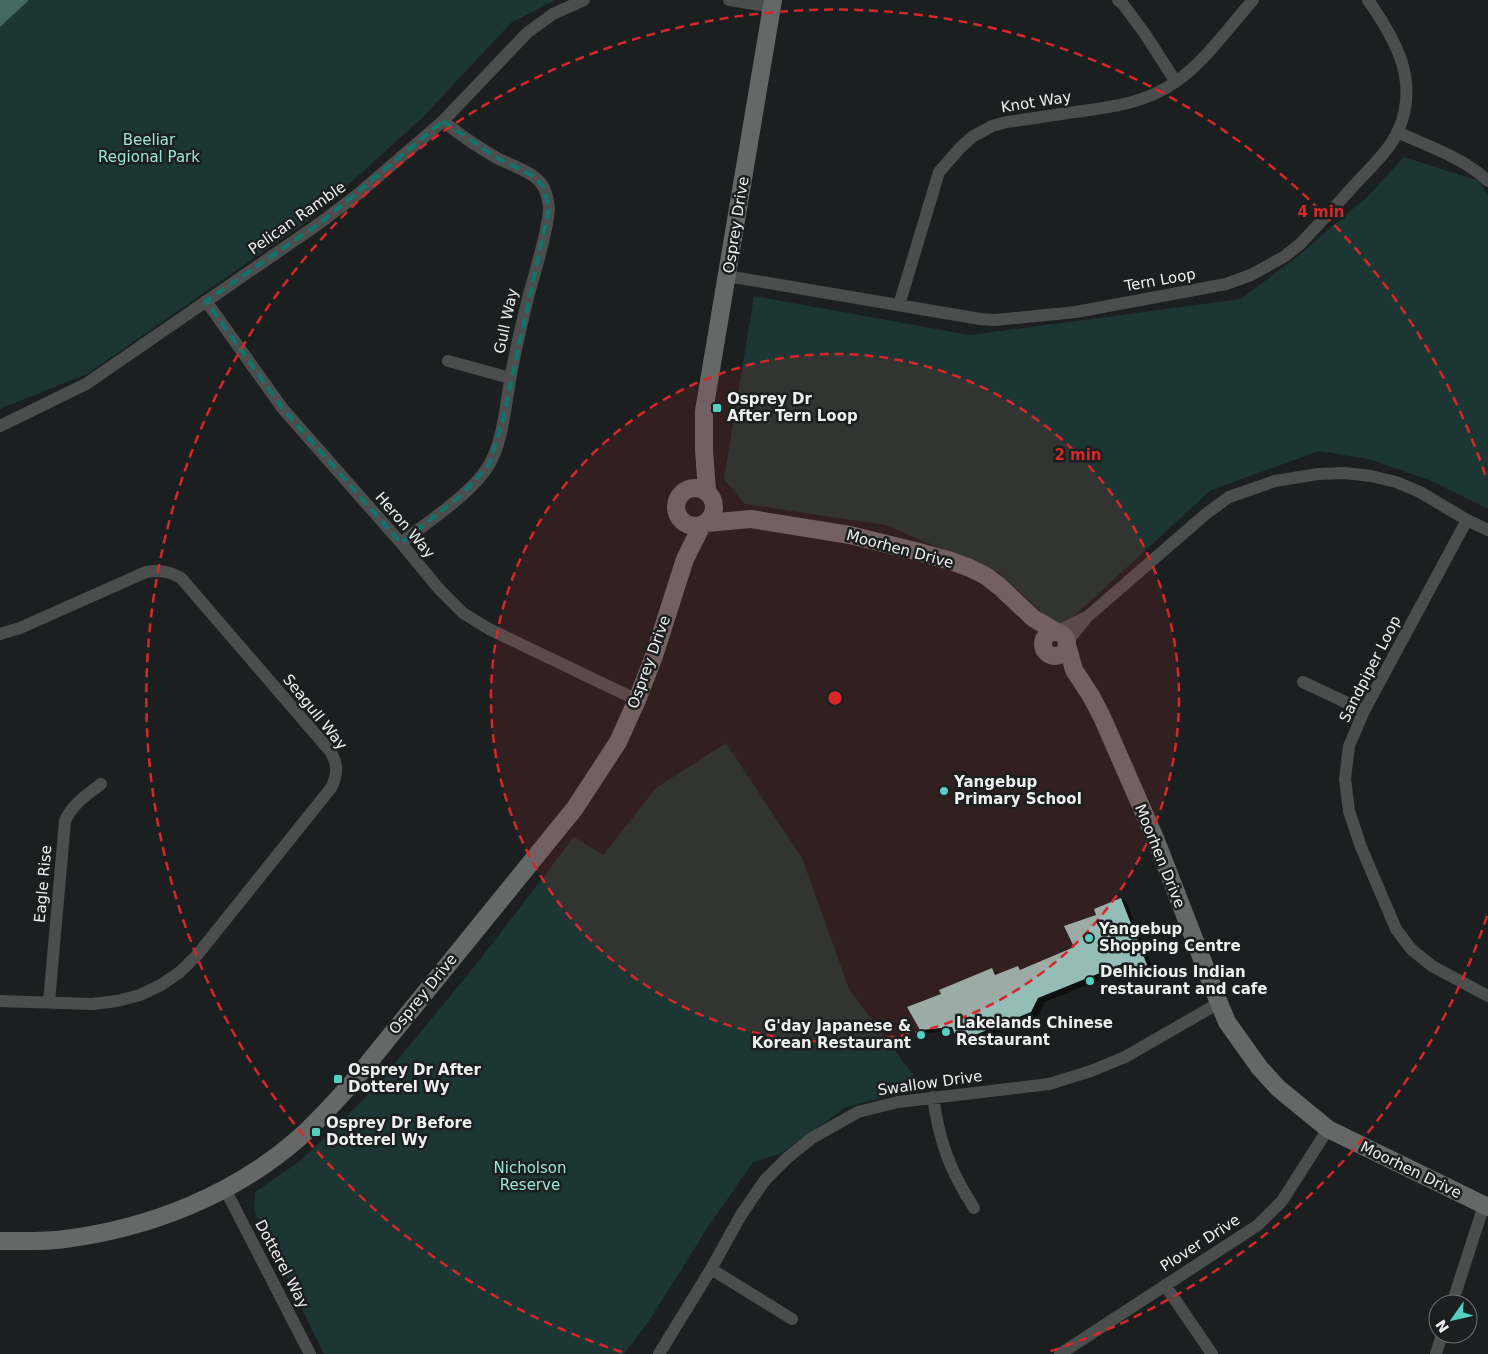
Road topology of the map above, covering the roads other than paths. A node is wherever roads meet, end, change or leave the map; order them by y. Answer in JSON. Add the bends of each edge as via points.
{"nodes":[{"id":1,"x":584,"y":0,"type":"edge"},
{"id":2,"x":729,"y":0,"type":"edge"},
{"id":3,"x":1118,"y":0,"type":"edge"},
{"id":4,"x":1253,"y":0,"type":"edge"},
{"id":5,"x":1368,"y":0,"type":"edge"},
{"id":6,"x":772,"y":4,"type":"edge"},
{"id":7,"x":1176,"y":82,"type":"junction"},
{"id":8,"x":443,"y":122,"type":"junction"},
{"id":9,"x":1398,"y":132,"type":"junction"},
{"id":10,"x":1488,"y":181,"type":"edge"},
{"id":11,"x":727,"y":276,"type":"junction"},
{"id":12,"x":206,"y":301,"type":"junction"},
{"id":13,"x":899,"y":305,"type":"junction"},
{"id":14,"x":448,"y":361,"type":"dead end"},
{"id":15,"x":510,"y":378,"type":"junction"},
{"id":16,"x":0,"y":426,"type":"edge"},
{"id":17,"x":704,"y":450,"type":"junction"},
{"id":18,"x":684,"y":490,"type":"junction"},
{"id":19,"x":709,"y":495,"type":"junction"},
{"id":20,"x":750,"y":518,"type":"junction"},
{"id":21,"x":680,"y":520,"type":"junction"},
{"id":22,"x":1467,"y":520,"type":"junction"},
{"id":23,"x":704,"y":524,"type":"junction"},
{"id":24,"x":1488,"y":530,"type":"edge"},
{"id":25,"x":401,"y":543,"type":"junction"},
{"id":26,"x":685,"y":559,"type":"junction"},
{"id":27,"x":0,"y":634,"type":"edge"},
{"id":28,"x":1058,"y":641,"type":"junction"},
{"id":29,"x":1303,"y":682,"type":"dead end"},
{"id":30,"x":637,"y":700,"type":"junction"},
{"id":31,"x":1364,"y":711,"type":"junction"},
{"id":32,"x":101,"y":784,"type":"dead end"},
{"id":33,"x":1488,"y":996,"type":"edge"},
{"id":34,"x":0,"y":1001,"type":"edge"},
{"id":35,"x":49,"y":1002,"type":"junction"},
{"id":36,"x":1218,"y":1004,"type":"junction"},
{"id":37,"x":933,"y":1098,"type":"junction"},
{"id":38,"x":1328,"y":1129,"type":"junction"},
{"id":39,"x":224,"y":1189,"type":"junction"},
{"id":40,"x":1486,"y":1206,"type":"edge"},
{"id":41,"x":974,"y":1208,"type":"dead end"},
{"id":42,"x":0,"y":1241,"type":"edge"},
{"id":43,"x":711,"y":1269,"type":"junction"},
{"id":44,"x":1165,"y":1285,"type":"junction"},
{"id":45,"x":1455,"y":1294,"type":"edge"},
{"id":46,"x":792,"y":1319,"type":"dead end"},
{"id":47,"x":310,"y":1354,"type":"edge"},
{"id":48,"x":659,"y":1354,"type":"edge"},
{"id":49,"x":1060,"y":1354,"type":"edge"},
{"id":50,"x":1212,"y":1354,"type":"edge"}],
"edges":[{"from":1,"to":8,"type":"street","name":"Pelican Ramble","via":[[553,14],[527,33]]},
{"from":2,"to":6,"type":"street"},
{"from":3,"to":7,"type":"street"},
{"from":4,"to":7,"type":"street","name":"Knot Way","via":[[1204,58]]},
{"from":5,"to":9,"type":"street","name":"Tern Loop","via":[[1396,44],[1406,78],[1407,100]]},
{"from":6,"to":11,"type":"street","name":"Osprey Drive"},
{"from":7,"to":13,"type":"street","name":"Knot Way","via":[[1134,102],[1007,122],[972,137],[940,172]]},
{"from":8,"to":12,"type":"street","name":"Pelican Ramble","via":[[320,223]]},
{"from":8,"to":15,"type":"street","name":"Gull Way","via":[[497,158],[532,176],[543,186],[549,200],[547,222]]},
{"from":9,"to":10,"type":"street","via":[[1466,164]]},
{"from":9,"to":13,"type":"street","name":"Tern Loop","via":[[1383,153],[1300,244],[1251,275],[1226,284],[1076,312],[995,320]]},
{"from":11,"to":13,"type":"street","name":"Tern Loop"},
{"from":11,"to":17,"type":"street","name":"Osprey Drive","via":[[704,411]]},
{"from":12,"to":16,"type":"street","name":"Pelican Ramble","via":[[86,384]]},
{"from":12,"to":25,"type":"street","name":"Heron Way","via":[[283,409]]},
{"from":14,"to":15,"type":"street"},
{"from":15,"to":25,"type":"street","name":"Gull Way","via":[[497,446],[489,465],[460,497]]},
{"from":17,"to":18,"type":"street","name":"Osprey Drive"},
{"from":17,"to":19,"type":"street","name":"Osprey Drive"},
{"from":18,"to":19,"type":"street","via":[[696,487]]},
{"from":18,"to":21,"type":"street","via":[[675,504]]},
{"from":19,"to":20,"type":"street","name":"Moorhen Drive"},
{"from":19,"to":23,"type":"street","via":[[714,512]]},
{"from":20,"to":23,"type":"street","name":"Moorhen Drive"},
{"from":20,"to":28,"type":"street","name":"Moorhen Drive","via":[[850,535],[970,568],[999,586]]},
{"from":21,"to":23,"type":"street","via":[[690,526]]},
{"from":21,"to":26,"type":"street","name":"Osprey Drive"},
{"from":22,"to":24,"type":"street"},
{"from":22,"to":28,"type":"street","via":[[1420,492],[1371,476],[1318,474],[1275,480],[1229,497],[1207,513]]},
{"from":22,"to":31,"type":"street","name":"Sandpiper Loop"},
{"from":23,"to":26,"type":"street","name":"Osprey Drive"},
{"from":25,"to":30,"type":"street","name":"Heron Way","via":[[439,590],[463,613],[489,629]]},
{"from":26,"to":30,"type":"street","name":"Osprey Drive"},
{"from":27,"to":35,"type":"street","name":"Seagull Way","via":[[146,572],[171,572],[181,578],[330,751],[337,769],[331,788],[222,926],[180,972],[140,995],[118,1001],[92,1004]]},
{"from":28,"to":36,"type":"street","name":"Moorhen Drive","via":[[1114,743],[1155,838]]},
{"from":29,"to":31,"type":"street"},
{"from":30,"to":39,"type":"street","name":"Osprey Drive","via":[[618,742],[574,808],[352,1083],[297,1139]]},
{"from":31,"to":33,"type":"street","name":"Sandpiper Loop","via":[[1346,764],[1346,797],[1361,847],[1396,929],[1411,949],[1432,966]]},
{"from":32,"to":35,"type":"street","name":"Eagle Rise","via":[[69,810],[65,821]]},
{"from":34,"to":35,"type":"street","name":"Seagull Way"},
{"from":36,"to":37,"type":"street","name":"Swallow Drive","via":[[1125,1057],[1091,1072],[1049,1084]]},
{"from":36,"to":38,"type":"street","name":"Moorhen Drive","via":[[1259,1067],[1278,1088]]},
{"from":37,"to":41,"type":"street","via":[[938,1129],[951,1168]]},
{"from":37,"to":43,"type":"street","name":"Swallow Drive","via":[[858,1112],[812,1138],[765,1180]]},
{"from":38,"to":40,"type":"street","name":"Moorhen Drive"},
{"from":38,"to":44,"type":"street","name":"Plover Drive","via":[[1282,1201],[1270,1214]]},
{"from":39,"to":42,"type":"street","name":"Osprey Drive","via":[[164,1216],[118,1230],[63,1239]]},
{"from":39,"to":47,"type":"street","name":"Dotterel Way"},
{"from":40,"to":45,"type":"street"},
{"from":43,"to":46,"type":"street"},
{"from":43,"to":48,"type":"street","name":"Swallow Drive"},
{"from":44,"to":49,"type":"street","name":"Plover Drive"},
{"from":44,"to":50,"type":"street"}]}
